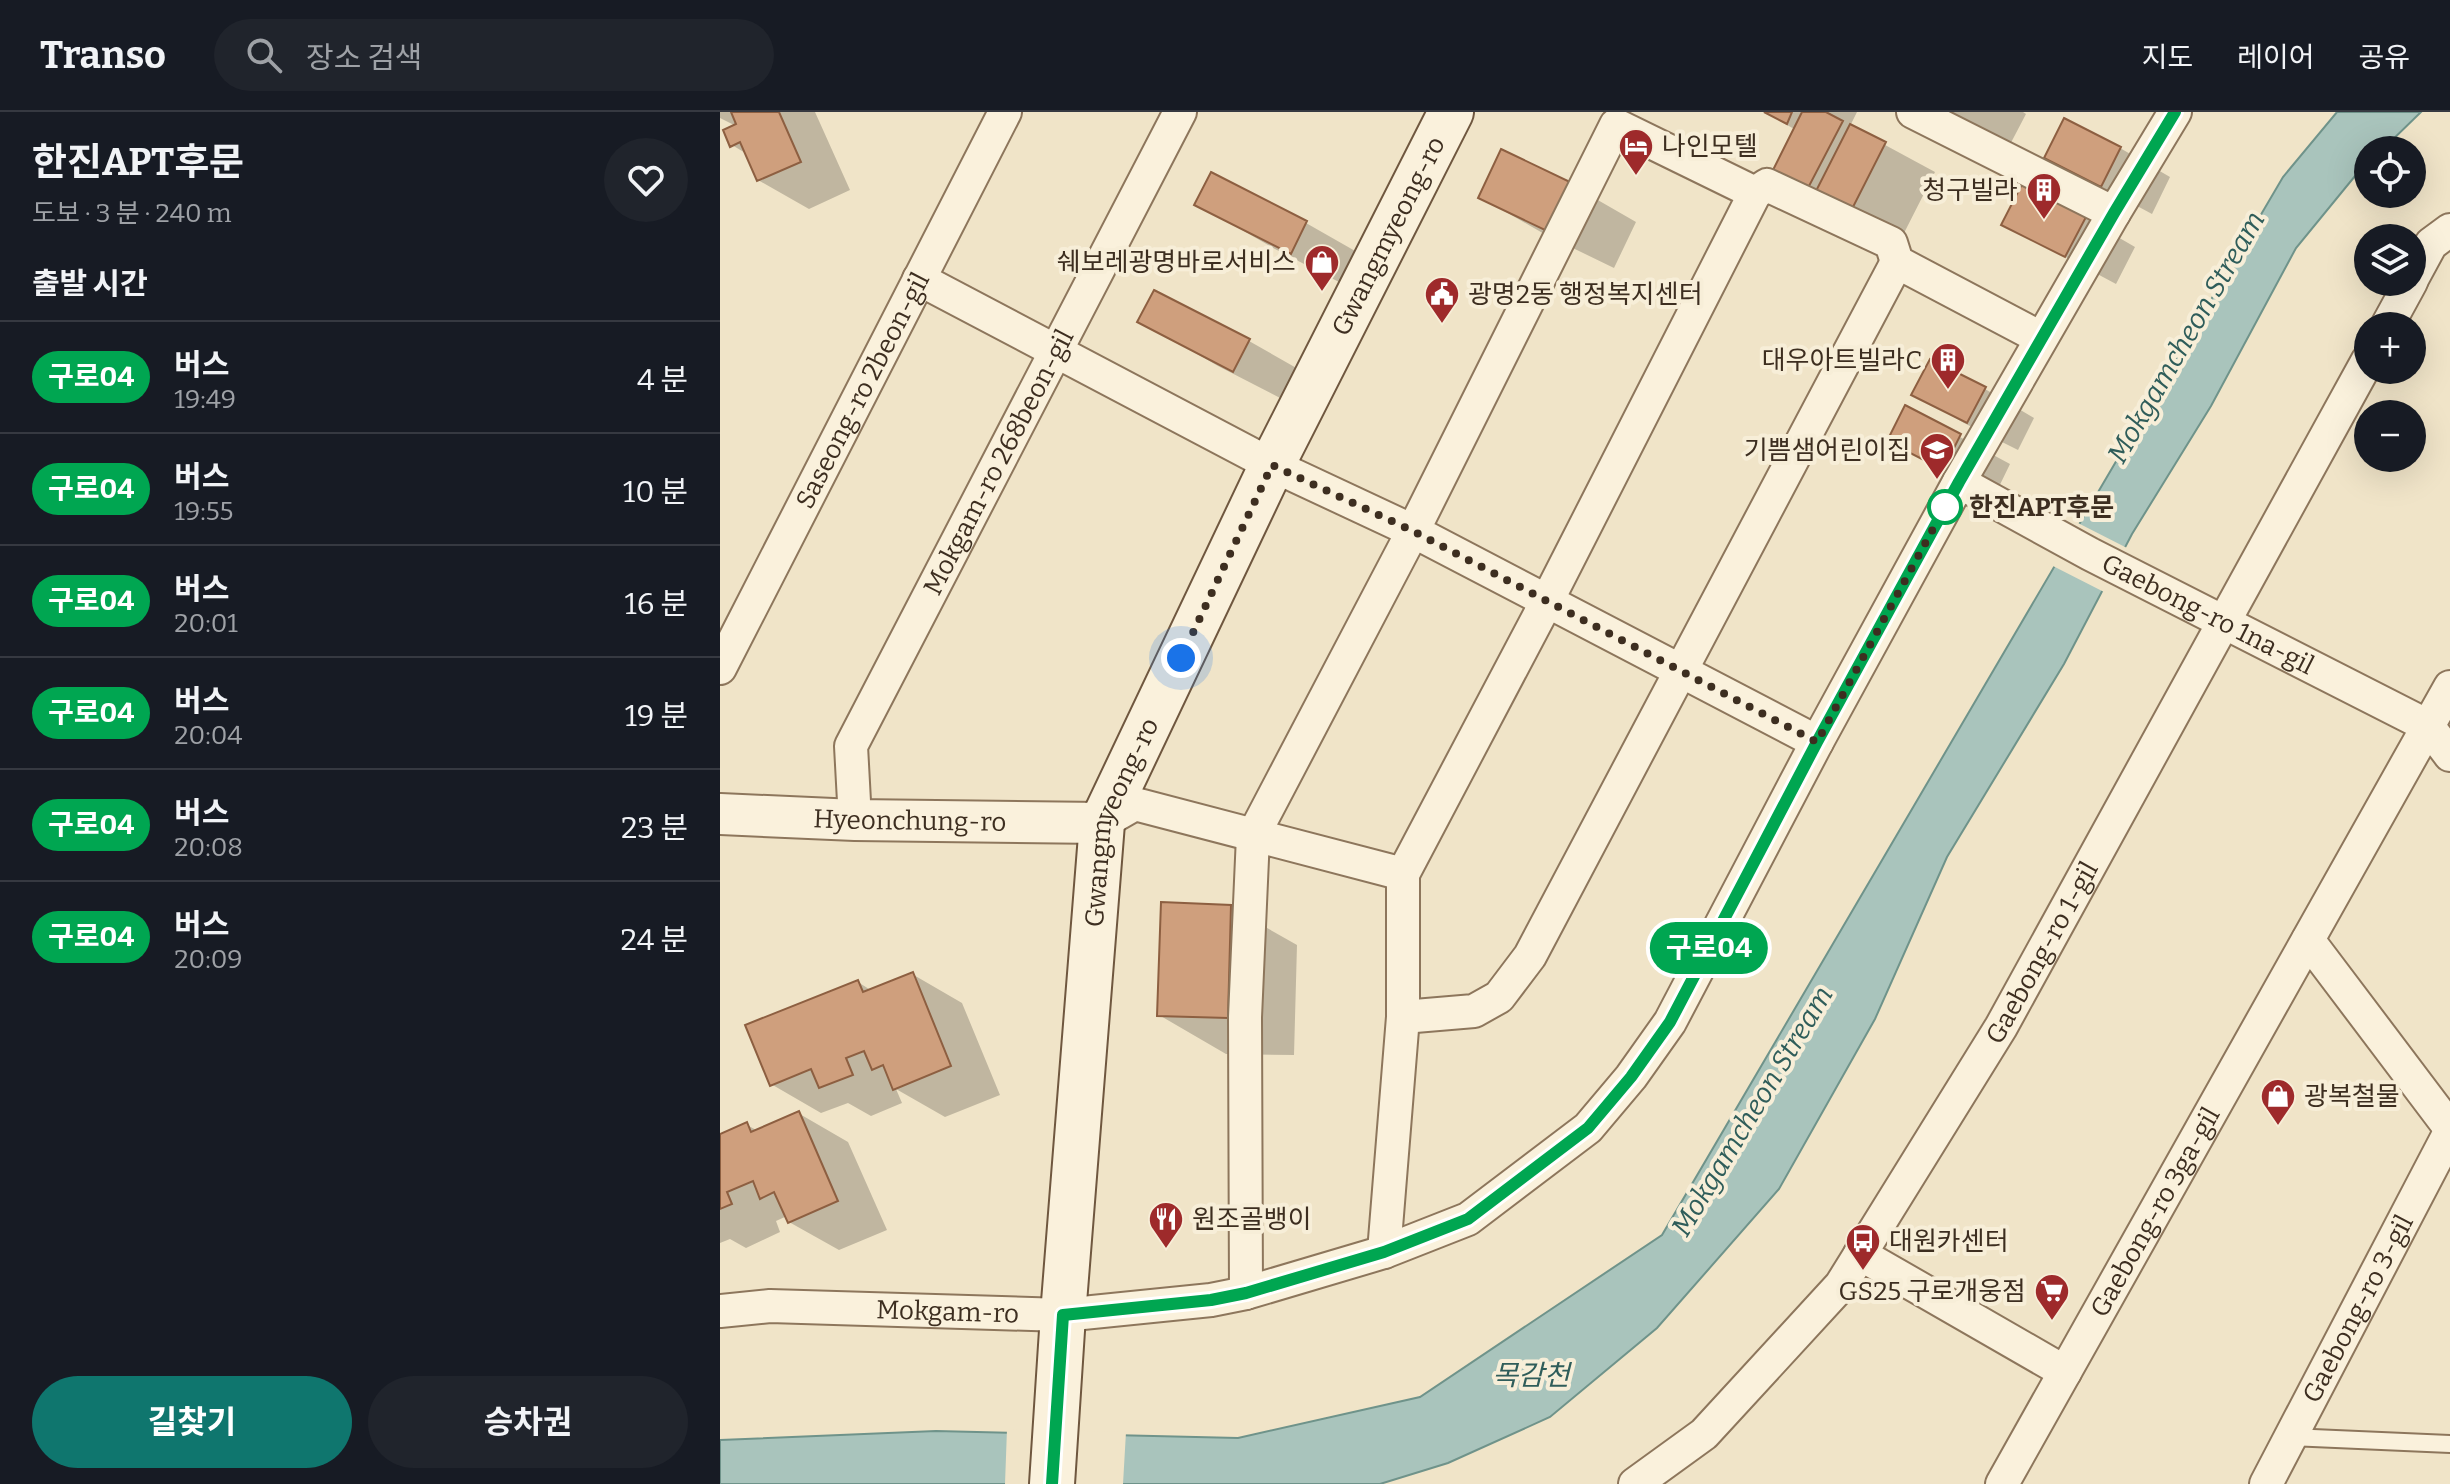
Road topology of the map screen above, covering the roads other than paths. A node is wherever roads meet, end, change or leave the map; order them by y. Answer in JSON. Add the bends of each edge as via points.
{"nodes":[{"id":1,"x":1005,"y":112,"type":"edge"},
{"id":2,"x":1180,"y":112,"type":"edge"},
{"id":3,"x":1451,"y":112,"type":"edge"},
{"id":4,"x":1913,"y":112,"type":"edge"},
{"id":5,"x":2175,"y":112,"type":"edge"},
{"id":6,"x":1610,"y":116,"type":"edge"},
{"id":7,"x":1962,"y":123,"type":"edge"},
{"id":8,"x":1755,"y":193,"type":"junction"},
{"id":9,"x":2114,"y":213,"type":"junction"},
{"id":10,"x":2450,"y":230,"type":"edge"},
{"id":11,"x":2426,"y":253,"type":"edge"},
{"id":12,"x":1897,"y":262,"type":"junction"},
{"id":13,"x":919,"y":279,"type":"junction"},
{"id":14,"x":2041,"y":338,"type":"junction"},
{"id":15,"x":1057,"y":352,"type":"junction"},
{"id":16,"x":2354,"y":383,"type":"edge"},
{"id":17,"x":1272,"y":465,"type":"junction"},
{"id":18,"x":1971,"y":488,"type":"junction"},
{"id":19,"x":1413,"y":531,"type":"junction"},
{"id":20,"x":1547,"y":601,"type":"junction"},
{"id":21,"x":2212,"y":617,"type":"junction"},
{"id":22,"x":720,"y":668,"type":"edge"},
{"id":23,"x":1681,"y":671,"type":"junction"},
{"id":24,"x":2450,"y":687,"type":"edge"},
{"id":25,"x":2428,"y":726,"type":"junction"},
{"id":26,"x":1817,"y":742,"type":"junction"},
{"id":27,"x":2450,"y":755,"type":"edge"},
{"id":28,"x":720,"y":814,"type":"edge"},
{"id":29,"x":855,"y":820,"type":"junction"},
{"id":30,"x":1102,"y":823,"type":"junction"},
{"id":31,"x":1253,"y":836,"type":"junction"},
{"id":32,"x":1403,"y":874,"type":"junction"},
{"id":33,"x":2308,"y":940,"type":"junction"},
{"id":34,"x":1403,"y":1017,"type":"junction"},
{"id":35,"x":2450,"y":1130,"type":"edge"},
{"id":36,"x":1384,"y":1252,"type":"junction"},
{"id":37,"x":1860,"y":1254,"type":"junction"},
{"id":38,"x":1246,"y":1293,"type":"junction"},
{"id":39,"x":720,"y":1311,"type":"edge"},
{"id":40,"x":1062,"y":1328,"type":"junction"},
{"id":41,"x":2065,"y":1372,"type":"junction"},
{"id":42,"x":2290,"y":1437,"type":"junction"},
{"id":43,"x":2450,"y":1444,"type":"edge"},
{"id":44,"x":1052,"y":1484,"type":"edge"},
{"id":45,"x":1635,"y":1484,"type":"edge"},
{"id":46,"x":2002,"y":1484,"type":"edge"},
{"id":47,"x":2266,"y":1484,"type":"edge"}],
"edges":[{"from":1,"to":13,"type":"street","name":"Saseong-ro 2beon-gil"},
{"from":2,"to":15,"type":"street","name":"Mokgam-ro 268beon-gil"},
{"from":3,"to":17,"type":"main road","name":"Gwangmyeong-ro"},
{"from":4,"to":7,"type":"street"},
{"from":5,"to":9,"type":"street","name":"Mokgam-ro"},
{"from":6,"to":8,"type":"street"},
{"from":6,"to":19,"type":"street"},
{"from":7,"to":9,"type":"street"},
{"from":8,"to":12,"type":"street","via":[[1767,185],[1891,243]]},
{"from":8,"to":20,"type":"street"},
{"from":9,"to":14,"type":"street","name":"Mokgam-ro"},
{"from":10,"to":11,"type":"street"},
{"from":12,"to":14,"type":"street"},
{"from":12,"to":23,"type":"street"},
{"from":13,"to":15,"type":"street"},
{"from":13,"to":22,"type":"street","name":"Saseong-ro 2beon-gil"},
{"from":14,"to":18,"type":"street","name":"Mokgam-ro"},
{"from":15,"to":17,"type":"street"},
{"from":15,"to":29,"type":"street","name":"Mokgam-ro 268beon-gil","via":[[851,746]]},
{"from":16,"to":21,"type":"street","name":"Gaebong-ro 1-gil"},
{"from":17,"to":19,"type":"street"},
{"from":17,"to":30,"type":"main road","name":"Gwangmyeong-ro"},
{"from":18,"to":21,"type":"street","name":"Gaebong-ro 1na-gil"},
{"from":18,"to":26,"type":"street","name":"Mokgam-ro"},
{"from":19,"to":20,"type":"street"},
{"from":19,"to":31,"type":"street"},
{"from":20,"to":23,"type":"street"},
{"from":20,"to":32,"type":"street"},
{"from":21,"to":25,"type":"street","name":"Gaebong-ro 1na-gil"},
{"from":21,"to":37,"type":"street","name":"Gaebong-ro 1-gil","via":[[2001,1027]]},
{"from":23,"to":26,"type":"street"},
{"from":23,"to":34,"type":"street","via":[[1530,956],[1499,997],[1474,1011]]},
{"from":24,"to":25,"type":"street","name":"Gaebong-ro 3ga-gil"},
{"from":25,"to":27,"type":"street","name":"Gaebong-ro 1na-gil"},
{"from":25,"to":33,"type":"street","name":"Gaebong-ro 3ga-gil"},
{"from":26,"to":36,"type":"street","name":"Mokgam-ro","via":[[1670,1022],[1605,1108],[1588,1128],[1468,1219]]},
{"from":28,"to":29,"type":"street","name":"Hyeonchung-ro"},
{"from":29,"to":30,"type":"street","name":"Hyeonchung-ro"},
{"from":30,"to":31,"type":"street","via":[[1135,804]]},
{"from":30,"to":40,"type":"main road","name":"Gwangmyeong-ro"},
{"from":31,"to":32,"type":"street"},
{"from":31,"to":38,"type":"street","via":[[1245,1017]]},
{"from":32,"to":34,"type":"street"},
{"from":33,"to":35,"type":"street"},
{"from":33,"to":41,"type":"street","name":"Gaebong-ro 3ga-gil"},
{"from":34,"to":36,"type":"street"},
{"from":35,"to":42,"type":"street","name":"Gaebong-ro 3-gil"},
{"from":36,"to":38,"type":"street","name":"Mokgam-ro"},
{"from":37,"to":41,"type":"street"},
{"from":37,"to":45,"type":"street","name":"Gaebong-ro 1-gil","via":[[1841,1285],[1704,1434]]},
{"from":38,"to":40,"type":"street","name":"Mokgam-ro"},
{"from":39,"to":40,"type":"street","name":"Mokgam-ro","via":[[770,1306]]},
{"from":40,"to":44,"type":"main road","name":"Gwangmyeong-ro"},
{"from":41,"to":46,"type":"street","name":"Gaebong-ro 3ga-gil"},
{"from":42,"to":43,"type":"lane"},
{"from":42,"to":47,"type":"street","name":"Gaebong-ro 3-gil"}]}
